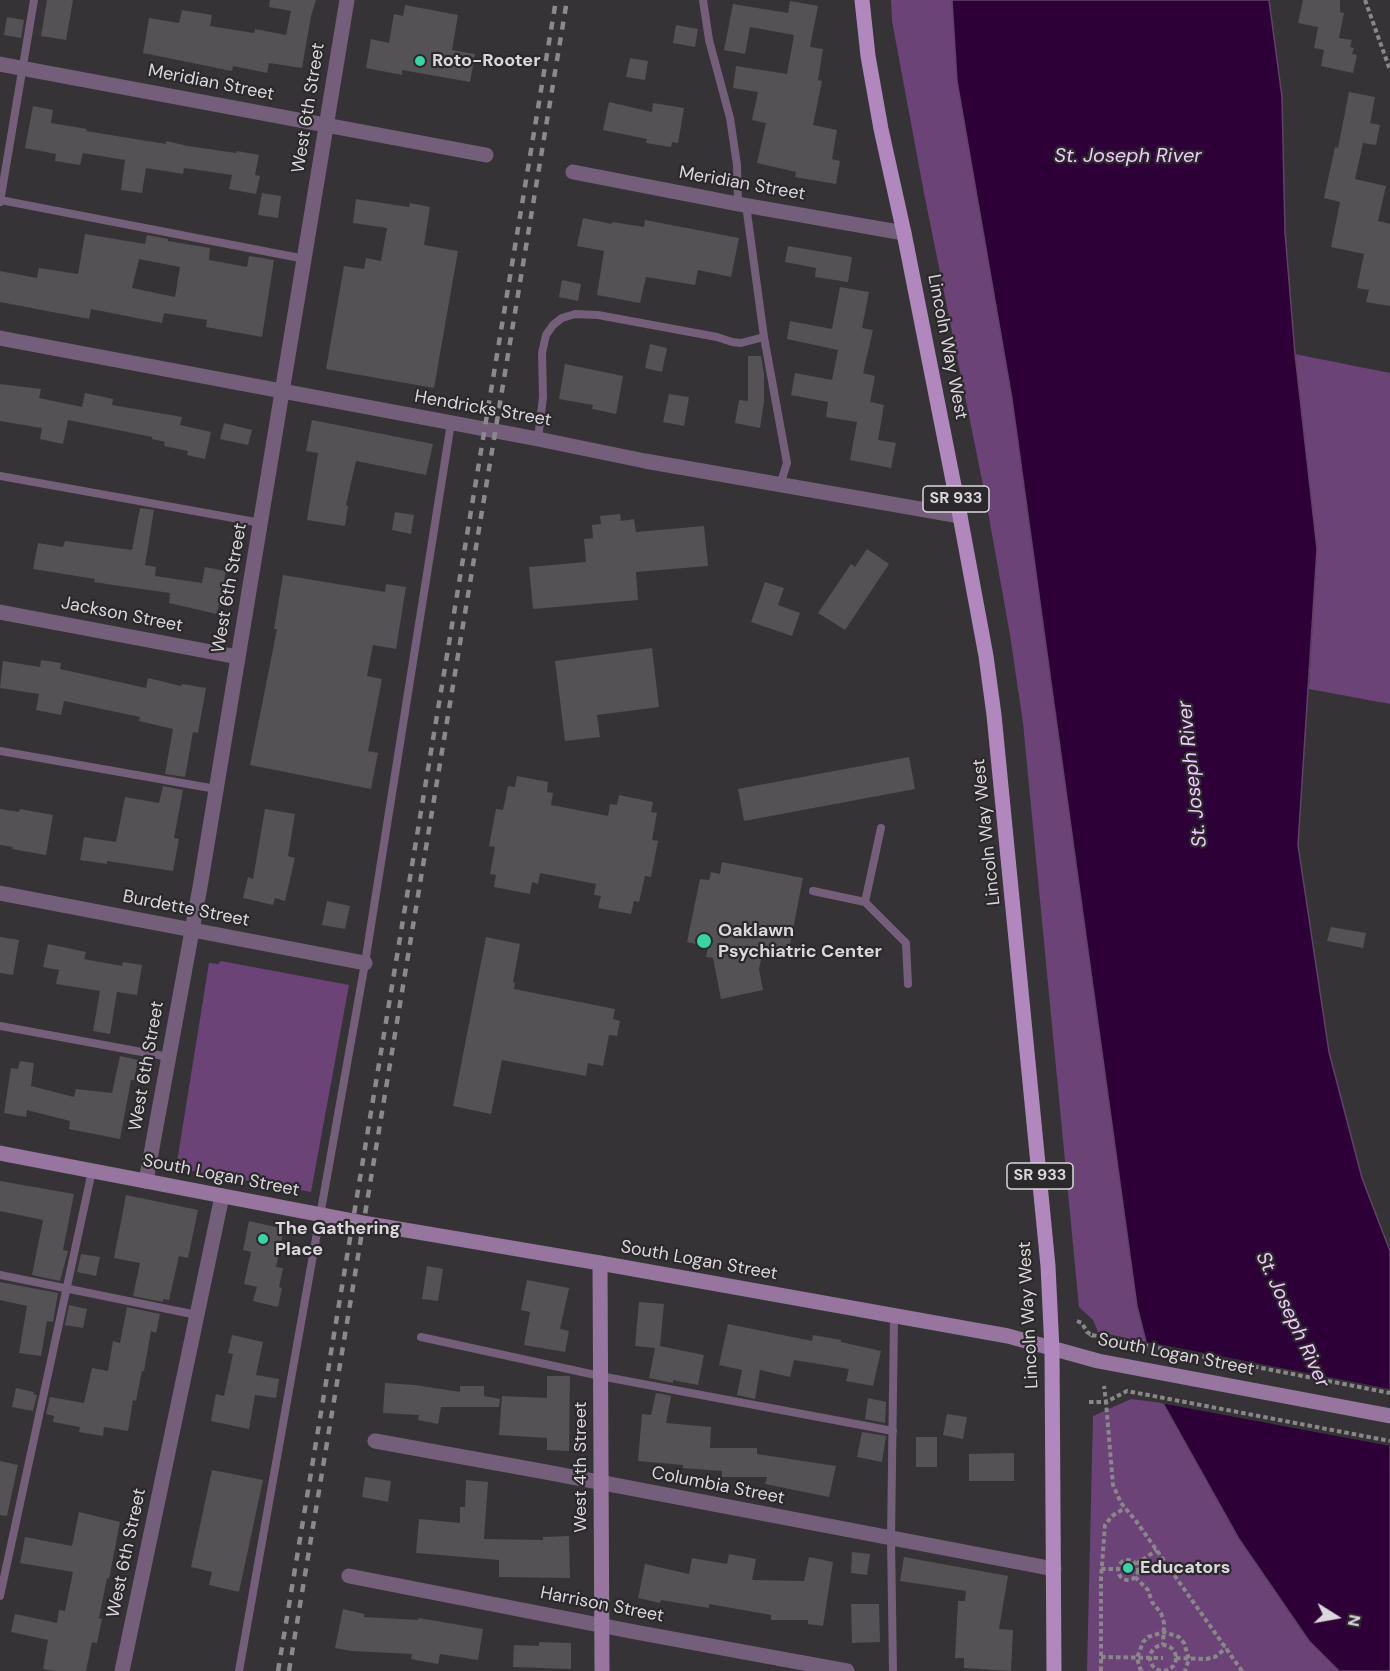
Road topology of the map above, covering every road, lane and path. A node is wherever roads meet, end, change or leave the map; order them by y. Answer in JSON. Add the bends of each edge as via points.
{"nodes":[{"id":1,"x":34,"y":0,"type":"edge"},
{"id":2,"x":347,"y":0,"type":"edge"},
{"id":3,"x":703,"y":0,"type":"edge"},
{"id":4,"x":862,"y":0,"type":"edge"},
{"id":5,"x":1365,"y":0,"type":"edge"},
{"id":6,"x":0,"y":64,"type":"edge"},
{"id":7,"x":23,"y":68,"type":"junction"},
{"id":8,"x":1390,"y":70,"type":"edge"},
{"id":9,"x":326,"y":124,"type":"junction"},
{"id":10,"x":486,"y":155,"type":"dead end"},
{"id":11,"x":573,"y":172,"type":"dead end"},
{"id":12,"x":0,"y":201,"type":"edge"},
{"id":13,"x":742,"y":204,"type":"junction"},
{"id":14,"x":904,"y":233,"type":"junction"},
{"id":15,"x":304,"y":259,"type":"junction"},
{"id":16,"x":764,"y":337,"type":"junction"},
{"id":17,"x":0,"y":338,"type":"edge"},
{"id":18,"x":282,"y":392,"type":"junction"},
{"id":19,"x":451,"y":423,"type":"junction"},
{"id":20,"x":538,"y":438,"type":"junction"},
{"id":21,"x":0,"y":477,"type":"edge"},
{"id":22,"x":780,"y":485,"type":"junction"},
{"id":23,"x":960,"y":516,"type":"junction"},
{"id":24,"x":261,"y":523,"type":"junction"},
{"id":25,"x":0,"y":612,"type":"edge"},
{"id":26,"x":238,"y":657,"type":"junction"},
{"id":27,"x":0,"y":751,"type":"edge"},
{"id":28,"x":216,"y":789,"type":"junction"},
{"id":29,"x":881,"y":828,"type":"dead end"},
{"id":30,"x":813,"y":891,"type":"dead end"},
{"id":31,"x":0,"y":893,"type":"edge"},
{"id":32,"x":865,"y":902,"type":"junction"},
{"id":33,"x":192,"y":930,"type":"junction"},
{"id":34,"x":365,"y":963,"type":"junction"},
{"id":35,"x":908,"y":984,"type":"dead end"},
{"id":36,"x":0,"y":1026,"type":"edge"},
{"id":37,"x":169,"y":1057,"type":"junction"},
{"id":38,"x":0,"y":1153,"type":"edge"},
{"id":39,"x":92,"y":1171,"type":"junction"},
{"id":40,"x":146,"y":1181,"type":"junction"},
{"id":41,"x":222,"y":1196,"type":"junction"},
{"id":42,"x":320,"y":1215,"type":"junction"},
{"id":43,"x":600,"y":1263,"type":"junction"},
{"id":44,"x":0,"y":1275,"type":"edge"},
{"id":45,"x":66,"y":1287,"type":"junction"},
{"id":46,"x":197,"y":1316,"type":"junction"},
{"id":47,"x":894,"y":1317,"type":"junction"},
{"id":48,"x":1077,"y":1321,"type":"dead end"},
{"id":49,"x":421,"y":1336,"type":"dead end"},
{"id":50,"x":1052,"y":1350,"type":"junction"},
{"id":51,"x":600,"y":1376,"type":"junction"},
{"id":52,"x":1104,"y":1386,"type":"dead end"},
{"id":53,"x":1390,"y":1393,"type":"edge"},
{"id":54,"x":1089,"y":1401,"type":"dead end"},
{"id":55,"x":1106,"y":1402,"type":"junction"},
{"id":56,"x":1390,"y":1416,"type":"edge"},
{"id":57,"x":893,"y":1431,"type":"junction"},
{"id":58,"x":375,"y":1441,"type":"dead end"},
{"id":59,"x":1390,"y":1441,"type":"edge"},
{"id":60,"x":601,"y":1482,"type":"junction"},
{"id":61,"x":1125,"y":1508,"type":"junction"},
{"id":62,"x":891,"y":1539,"type":"junction"},
{"id":63,"x":1157,"y":1550,"type":"junction"},
{"id":64,"x":1136,"y":1564,"type":"junction"},
{"id":65,"x":1054,"y":1569,"type":"junction"},
{"id":66,"x":1101,"y":1569,"type":"junction"},
{"id":67,"x":1118,"y":1569,"type":"junction"},
{"id":68,"x":349,"y":1576,"type":"dead end"},
{"id":69,"x":1135,"y":1577,"type":"junction"},
{"id":70,"x":0,"y":1596,"type":"edge"},
{"id":71,"x":602,"y":1625,"type":"junction"},
{"id":72,"x":1164,"y":1632,"type":"junction"},
{"id":73,"x":1164,"y":1645,"type":"junction"},
{"id":74,"x":1226,"y":1648,"type":"junction"},
{"id":75,"x":1101,"y":1657,"type":"junction"},
{"id":76,"x":1137,"y":1658,"type":"junction"},
{"id":77,"x":1150,"y":1658,"type":"junction"},
{"id":78,"x":1163,"y":1658,"type":"dead end"},
{"id":79,"x":1176,"y":1658,"type":"junction"},
{"id":80,"x":1189,"y":1659,"type":"junction"},
{"id":81,"x":122,"y":1671,"type":"edge"},
{"id":82,"x":239,"y":1671,"type":"edge"},
{"id":83,"x":602,"y":1671,"type":"edge"},
{"id":84,"x":847,"y":1671,"type":"edge"},
{"id":85,"x":893,"y":1671,"type":"edge"},
{"id":86,"x":1054,"y":1671,"type":"edge"},
{"id":87,"x":1101,"y":1671,"type":"edge"},
{"id":88,"x":1141,"y":1671,"type":"edge"},
{"id":89,"x":1162,"y":1671,"type":"edge"},
{"id":90,"x":1185,"y":1671,"type":"edge"},
{"id":91,"x":1242,"y":1671,"type":"edge"}],
"edges":[{"from":1,"to":7,"type":"lane"},
{"from":2,"to":9,"type":"street","name":"West 6th Street"},
{"from":3,"to":13,"type":"lane","via":[[709,40],[730,118]]},
{"from":4,"to":14,"type":"main road","name":"Lincoln Way West","number":"SR 933","via":[[881,129]]},
{"from":5,"to":8,"type":"path"},
{"from":6,"to":7,"type":"street","name":"Meridian Street"},
{"from":7,"to":9,"type":"street","name":"Meridian Street"},
{"from":7,"to":12,"type":"lane"},
{"from":9,"to":10,"type":"street","name":"Meridian Street"},
{"from":9,"to":15,"type":"street","name":"West 6th Street"},
{"from":11,"to":13,"type":"street","name":"Meridian Street"},
{"from":12,"to":15,"type":"lane"},
{"from":13,"to":14,"type":"street","name":"Meridian Street"},
{"from":13,"to":16,"type":"lane"},
{"from":14,"to":23,"type":"main road","name":"Lincoln Way West","number":"SR 933"},
{"from":15,"to":18,"type":"street","name":"West 6th Street"},
{"from":16,"to":20,"type":"lane","via":[[741,343],[598,315],[562,318],[546,335],[542,353],[543,396]]},
{"from":16,"to":22,"type":"lane","via":[[787,463]]},
{"from":17,"to":18,"type":"street","name":"Hendricks Street"},
{"from":18,"to":19,"type":"street","name":"Hendricks Street"},
{"from":18,"to":24,"type":"street","name":"West 6th Street"},
{"from":19,"to":20,"type":"street","name":"Hendricks Street"},
{"from":19,"to":34,"type":"lane"},
{"from":20,"to":22,"type":"street","name":"Hendricks Street"},
{"from":21,"to":24,"type":"lane"},
{"from":22,"to":23,"type":"street","name":"Hendricks Street"},
{"from":23,"to":50,"type":"main road","name":"Lincoln Way West","number":"SR 933","via":[[986,656],[1000,768],[1048,1266]]},
{"from":24,"to":26,"type":"street","name":"West 6th Street"},
{"from":25,"to":26,"type":"street","name":"Jackson Street"},
{"from":26,"to":28,"type":"street","name":"West 6th Street"},
{"from":27,"to":28,"type":"lane"},
{"from":28,"to":33,"type":"street","name":"West 6th Street"},
{"from":29,"to":32,"type":"lane"},
{"from":30,"to":32,"type":"lane"},
{"from":31,"to":33,"type":"street","name":"Burdette Street"},
{"from":32,"to":35,"type":"lane","via":[[906,943]]},
{"from":33,"to":34,"type":"street","name":"Burdette Street"},
{"from":33,"to":37,"type":"street","name":"West 6th Street"},
{"from":34,"to":42,"type":"lane"},
{"from":36,"to":37,"type":"lane"},
{"from":37,"to":40,"type":"street","name":"West 6th Street"},
{"from":38,"to":39,"type":"street","name":"South Logan Street"},
{"from":39,"to":40,"type":"street","name":"South Logan Street"},
{"from":39,"to":45,"type":"lane"},
{"from":40,"to":41,"type":"street","name":"South Logan Street"},
{"from":41,"to":42,"type":"street","name":"South Logan Street"},
{"from":41,"to":46,"type":"street","name":"West 6th Street"},
{"from":42,"to":43,"type":"street","name":"South Logan Street"},
{"from":42,"to":82,"type":"lane"},
{"from":43,"to":47,"type":"street","name":"South Logan Street"},
{"from":43,"to":51,"type":"street","name":"West 4th Street"},
{"from":44,"to":45,"type":"lane"},
{"from":45,"to":46,"type":"lane"},
{"from":45,"to":70,"type":"lane"},
{"from":46,"to":81,"type":"street","name":"West 6th Street"},
{"from":47,"to":50,"type":"street","name":"South Logan Street","via":[[1010,1337]]},
{"from":47,"to":57,"type":"lane"},
{"from":48,"to":53,"type":"path","via":[[1092,1336]]},
{"from":49,"to":51,"type":"lane"},
{"from":50,"to":56,"type":"street","name":"South Logan Street"},
{"from":50,"to":65,"type":"main road","name":"Lincoln Way West","number":"SR 933"},
{"from":51,"to":57,"type":"lane"},
{"from":51,"to":60,"type":"street","name":"West 4th Street"},
{"from":52,"to":55,"type":"path"},
{"from":54,"to":55,"type":"path"},
{"from":55,"to":59,"type":"path","via":[[1127,1390]]},
{"from":55,"to":61,"type":"path","via":[[1113,1485]]},
{"from":57,"to":62,"type":"lane"},
{"from":58,"to":60,"type":"street","name":"Columbia Street"},
{"from":60,"to":62,"type":"street","name":"Columbia Street"},
{"from":60,"to":71,"type":"street","name":"West 4th Street"},
{"from":61,"to":63,"type":"path"},
{"from":61,"to":66,"type":"path","via":[[1105,1525]]},
{"from":62,"to":65,"type":"street","name":"Columbia Street"},
{"from":62,"to":85,"type":"lane"},
{"from":63,"to":64,"type":"path"},
{"from":63,"to":74,"type":"path"},
{"from":64,"to":67,"type":"path","via":[[1123,1561]]},
{"from":64,"to":69,"type":"path"},
{"from":65,"to":86,"type":"main road","name":"Lincoln Way West","number":"SR 933"},
{"from":66,"to":67,"type":"path"},
{"from":66,"to":75,"type":"path"},
{"from":67,"to":69,"type":"path","via":[[1124,1580]]},
{"from":68,"to":71,"type":"street","name":"Harrison Street"},
{"from":69,"to":72,"type":"path","via":[[1161,1613]]},
{"from":71,"to":83,"type":"street","name":"West 4th Street"},
{"from":71,"to":84,"type":"street","name":"Harrison Street"},
{"from":72,"to":73,"type":"path"},
{"from":72,"to":76,"type":"path","via":[[1148,1637]]},
{"from":72,"to":80,"type":"path","via":[[1179,1637]]},
{"from":73,"to":77,"type":"path","via":[[1156,1647]]},
{"from":73,"to":79,"type":"path","via":[[1171,1647]]},
{"from":74,"to":80,"type":"path","via":[[1210,1659]]},
{"from":74,"to":91,"type":"path"},
{"from":75,"to":76,"type":"path"},
{"from":75,"to":87,"type":"path"},
{"from":76,"to":77,"type":"path"},
{"from":76,"to":88,"type":"path"},
{"from":77,"to":78,"type":"path"},
{"from":77,"to":89,"type":"path"},
{"from":79,"to":80,"type":"path"},
{"from":79,"to":89,"type":"path","via":[[1173,1666]]},
{"from":80,"to":90,"type":"path"}]}
